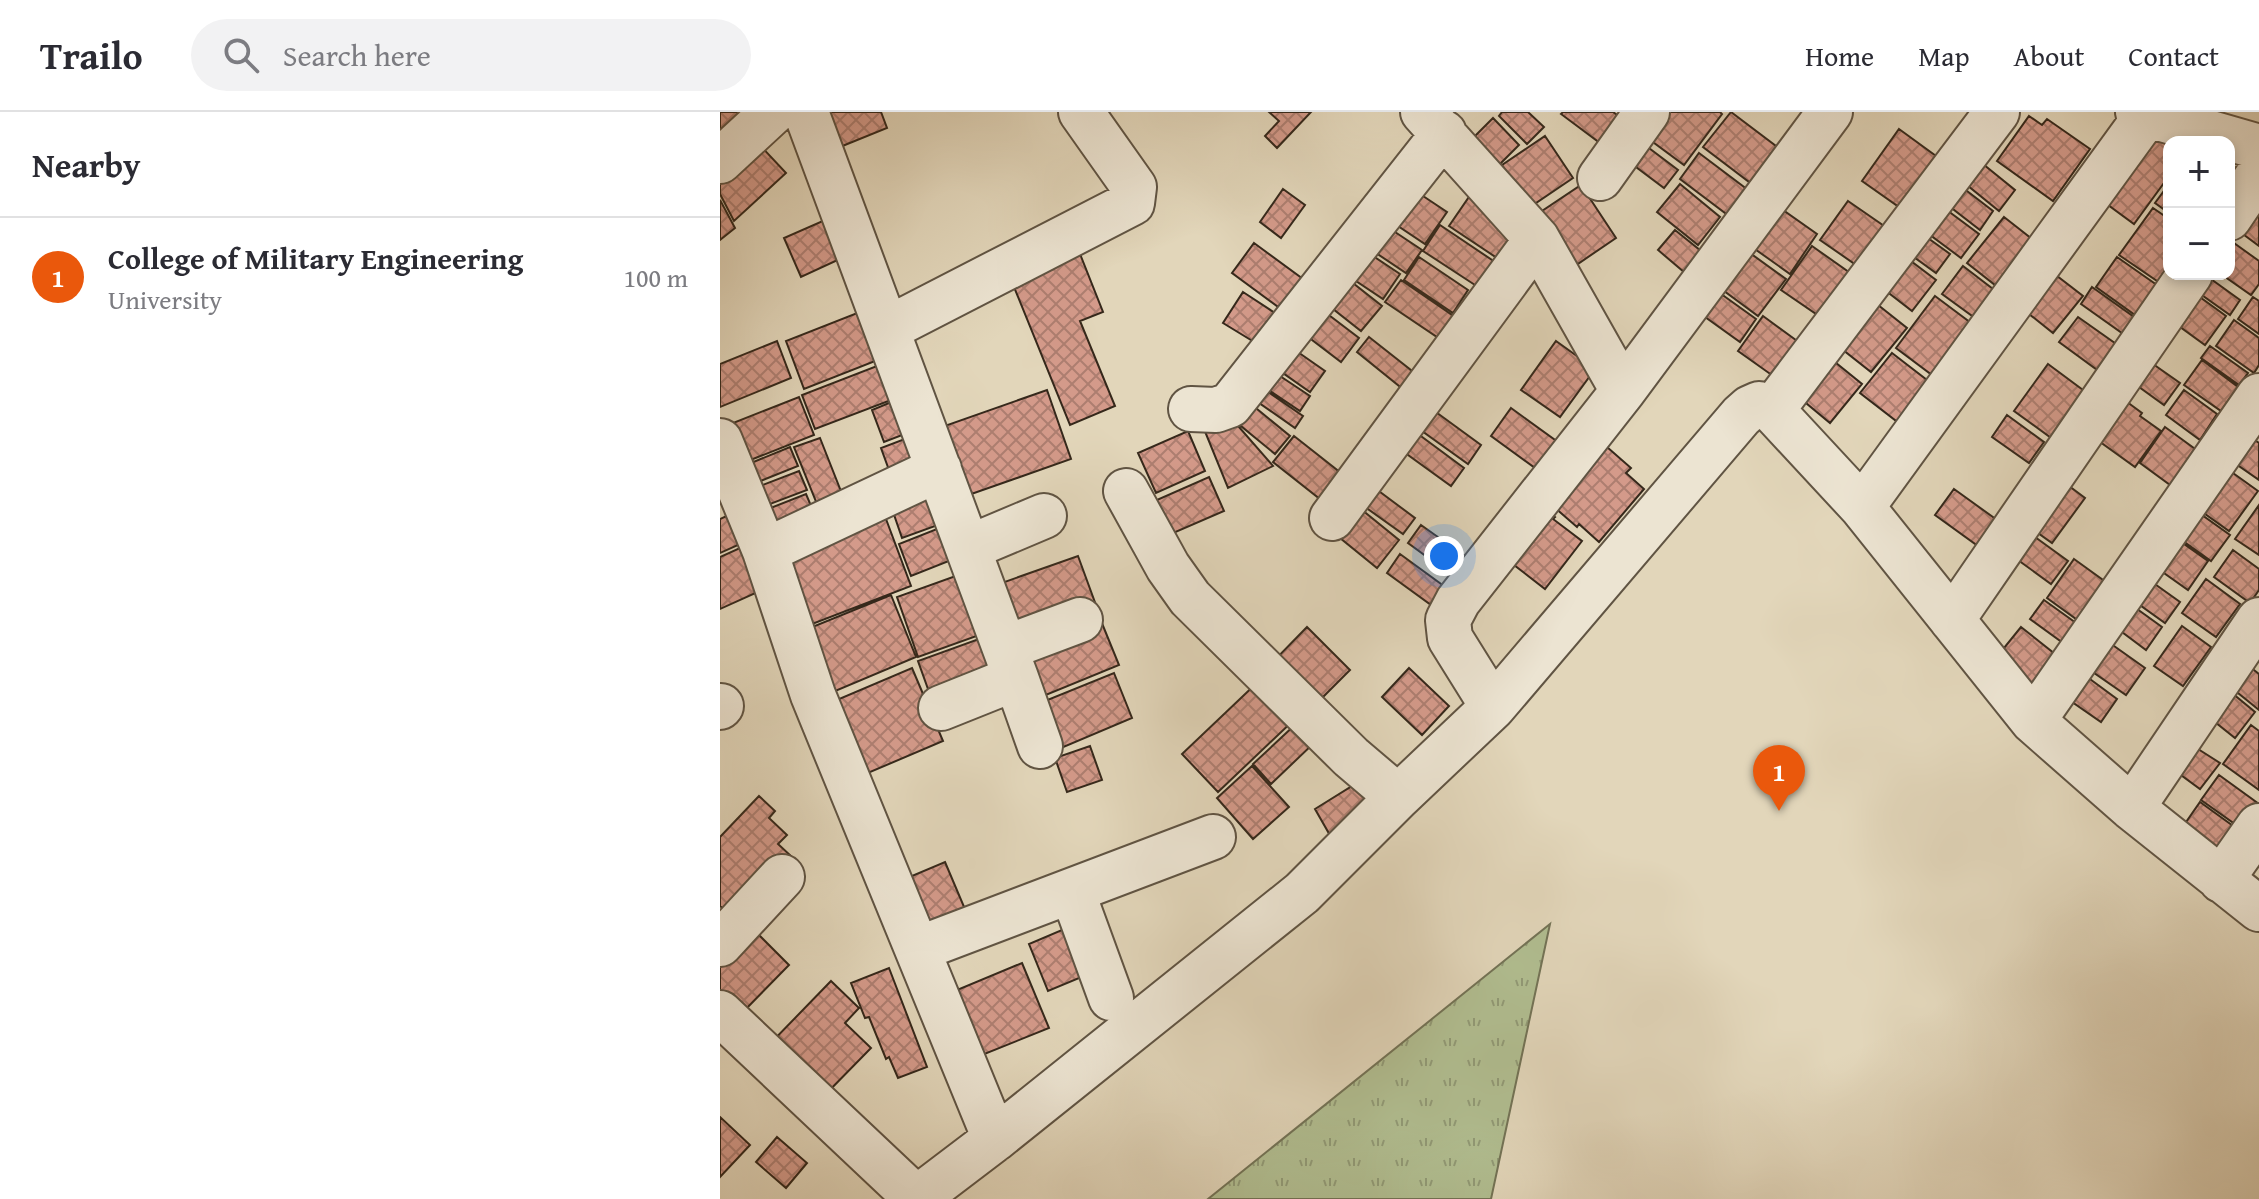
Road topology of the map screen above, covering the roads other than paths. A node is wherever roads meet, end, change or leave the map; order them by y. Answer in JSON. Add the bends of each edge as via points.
{"nodes":[{"id":1,"x":773,"y":112,"type":"edge"},
{"id":2,"x":806,"y":112,"type":"edge"},
{"id":3,"x":1081,"y":112,"type":"edge"},
{"id":4,"x":1647,"y":112,"type":"edge"},
{"id":5,"x":1830,"y":112,"type":"edge"},
{"id":6,"x":1997,"y":112,"type":"edge"},
{"id":7,"x":2145,"y":113,"type":"edge"},
{"id":8,"x":1428,"y":118,"type":"edge"},
{"id":9,"x":2259,"y":147,"type":"edge"},
{"id":10,"x":720,"y":161,"type":"edge"},
{"id":11,"x":2259,"y":174,"type":"edge"},
{"id":12,"x":1600,"y":178,"type":"dead end"},
{"id":13,"x":2235,"y":209,"type":"edge"},
{"id":14,"x":1537,"y":239,"type":"junction"},
{"id":15,"x":2186,"y":280,"type":"edge"},
{"id":16,"x":887,"y":329,"type":"junction"},
{"id":17,"x":1623,"y":391,"type":"junction"},
{"id":18,"x":2259,"y":396,"type":"edge"},
{"id":19,"x":1191,"y":409,"type":"dead end"},
{"id":20,"x":1772,"y":410,"type":"junction"},
{"id":21,"x":720,"y":441,"type":"edge"},
{"id":22,"x":939,"y":469,"type":"junction"},
{"id":23,"x":1126,"y":491,"type":"dead end"},
{"id":24,"x":1862,"y":507,"type":"junction"},
{"id":25,"x":1044,"y":516,"type":"dead end"},
{"id":26,"x":1332,"y":518,"type":"dead end"},
{"id":27,"x":968,"y":548,"type":"junction"},
{"id":28,"x":765,"y":551,"type":"junction"},
{"id":29,"x":1080,"y":620,"type":"dead end"},
{"id":30,"x":1952,"y":620,"type":"junction"},
{"id":31,"x":2259,"y":620,"type":"edge"},
{"id":32,"x":1011,"y":663,"type":"junction"},
{"id":33,"x":1493,"y":707,"type":"junction"},
{"id":34,"x":941,"y":708,"type":"dead end"},
{"id":35,"x":2033,"y":721,"type":"junction"},
{"id":36,"x":1040,"y":746,"type":"dead end"},
{"id":37,"x":1398,"y":797,"type":"junction"},
{"id":38,"x":2132,"y":808,"type":"junction"},
{"id":39,"x":2259,"y":826,"type":"edge"},
{"id":40,"x":1213,"y":837,"type":"dead end"},
{"id":41,"x":782,"y":877,"type":"dead end"},
{"id":42,"x":2221,"y":880,"type":"junction"},
{"id":43,"x":1072,"y":891,"type":"junction"},
{"id":44,"x":2259,"y":909,"type":"edge"},
{"id":45,"x":725,"y":929,"type":"edge"},
{"id":46,"x":918,"y":949,"type":"junction"},
{"id":47,"x":1111,"y":998,"type":"dead end"},
{"id":48,"x":720,"y":1013,"type":"edge"},
{"id":49,"x":995,"y":1139,"type":"junction"},
{"id":50,"x":916,"y":1199,"type":"edge"}],
"edges":[{"from":1,"to":10,"type":"street"},
{"from":2,"to":16,"type":"street"},
{"from":3,"to":16,"type":"street","via":[[1134,187],[1132,203]]},
{"from":4,"to":12,"type":"street"},
{"from":5,"to":17,"type":"street"},
{"from":6,"to":20,"type":"street"},
{"from":7,"to":9,"type":"street"},
{"from":7,"to":24,"type":"street"},
{"from":8,"to":14,"type":"street"},
{"from":8,"to":19,"type":"street","via":[[1230,405]]},
{"from":11,"to":13,"type":"street"},
{"from":14,"to":17,"type":"street"},
{"from":14,"to":26,"type":"street"},
{"from":15,"to":30,"type":"street"},
{"from":16,"to":22,"type":"street"},
{"from":17,"to":33,"type":"street","via":[[1448,620],[1450,638]]},
{"from":18,"to":35,"type":"street"},
{"from":20,"to":24,"type":"street"},
{"from":20,"to":33,"type":"street","via":[[1759,404],[1741,416]]},
{"from":21,"to":28,"type":"street"},
{"from":22,"to":27,"type":"street"},
{"from":22,"to":28,"type":"street"},
{"from":23,"to":37,"type":"street","via":[[1190,598]]},
{"from":24,"to":30,"type":"street"},
{"from":25,"to":27,"type":"street"},
{"from":27,"to":32,"type":"street"},
{"from":28,"to":46,"type":"street","via":[[813,695]]},
{"from":29,"to":32,"type":"street"},
{"from":30,"to":35,"type":"street"},
{"from":31,"to":38,"type":"street"},
{"from":32,"to":34,"type":"street"},
{"from":32,"to":36,"type":"street"},
{"from":33,"to":37,"type":"street"},
{"from":35,"to":38,"type":"street"},
{"from":37,"to":49,"type":"street","via":[[1302,893]]},
{"from":38,"to":42,"type":"street"},
{"from":39,"to":42,"type":"street"},
{"from":40,"to":43,"type":"street"},
{"from":41,"to":45,"type":"street"},
{"from":42,"to":44,"type":"street"},
{"from":43,"to":46,"type":"street"},
{"from":43,"to":47,"type":"street"},
{"from":46,"to":49,"type":"street"},
{"from":48,"to":50,"type":"street"},
{"from":49,"to":50,"type":"street"}]}
